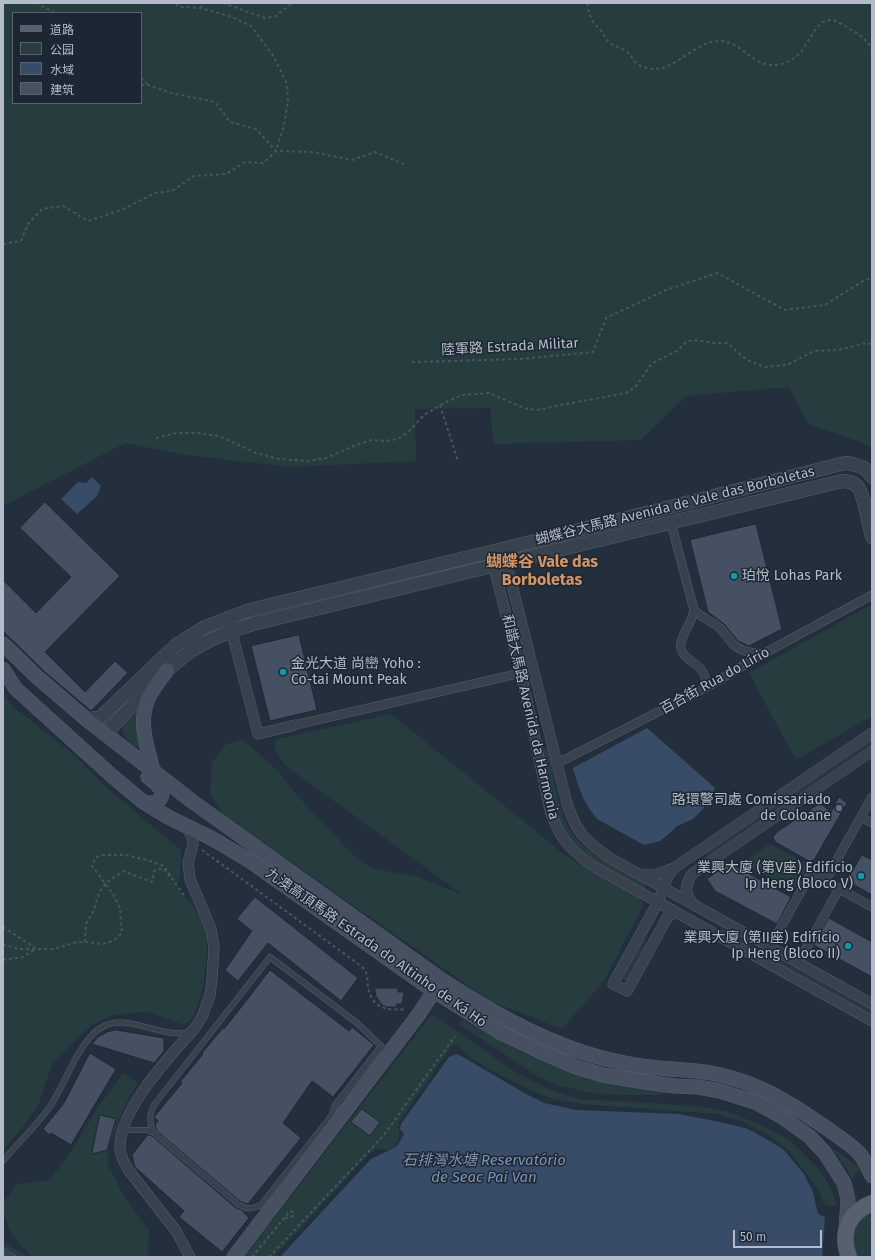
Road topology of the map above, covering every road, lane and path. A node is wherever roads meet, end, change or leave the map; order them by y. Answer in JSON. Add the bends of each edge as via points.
{"nodes":[{"id":1,"x":36,"y":3,"type":"edge"},
{"id":2,"x":174,"y":3,"type":"edge"},
{"id":3,"x":205,"y":3,"type":"edge"},
{"id":4,"x":223,"y":3,"type":"edge"},
{"id":5,"x":292,"y":3,"type":"edge"},
{"id":6,"x":586,"y":3,"type":"edge"},
{"id":7,"x":200,"y":8,"type":"junction"},
{"id":8,"x":54,"y":12,"type":"edge"},
{"id":9,"x":872,"y":50,"type":"edge"},
{"id":10,"x":142,"y":79,"type":"edge"},
{"id":11,"x":142,"y":85,"type":"edge"},
{"id":12,"x":148,"y":85,"type":"junction"},
{"id":13,"x":276,"y":151,"type":"junction"},
{"id":14,"x":404,"y":164,"type":"dead end"},
{"id":15,"x":3,"y":244,"type":"edge"},
{"id":16,"x":872,"y":278,"type":"edge"},
{"id":17,"x":872,"y":344,"type":"edge"},
{"id":18,"x":412,"y":362,"type":"dead end"},
{"id":19,"x":440,"y":405,"type":"junction"},
{"id":20,"x":156,"y":438,"type":"dead end"},
{"id":21,"x":458,"y":461,"type":"dead end"},
{"id":22,"x":872,"y":477,"type":"edge"},
{"id":23,"x":671,"y":523,"type":"junction"},
{"id":24,"x":872,"y":537,"type":"edge"},
{"id":25,"x":503,"y":549,"type":"junction"},
{"id":26,"x":490,"y":552,"type":"junction"},
{"id":27,"x":500,"y":565,"type":"junction"},
{"id":28,"x":872,"y":595,"type":"edge"},
{"id":29,"x":694,"y":610,"type":"junction"},
{"id":30,"x":228,"y":617,"type":"junction"},
{"id":31,"x":232,"y":631,"type":"junction"},
{"id":32,"x":3,"y":644,"type":"edge"},
{"id":33,"x":763,"y":654,"type":"junction"},
{"id":34,"x":3,"y":669,"type":"edge"},
{"id":35,"x":167,"y":670,"type":"junction"},
{"id":36,"x":520,"y":673,"type":"junction"},
{"id":37,"x":36,"y":676,"type":"junction"},
{"id":38,"x":707,"y":687,"type":"junction"},
{"id":39,"x":42,"y":713,"type":"junction"},
{"id":40,"x":86,"y":719,"type":"junction"},
{"id":41,"x":295,"y":725,"type":"joint"},
{"id":42,"x":872,"y":733,"type":"edge"},
{"id":43,"x":106,"y":734,"type":"junction"},
{"id":44,"x":872,"y":751,"type":"edge"},
{"id":45,"x":556,"y":764,"type":"junction"},
{"id":46,"x":153,"y":770,"type":"junction"},
{"id":47,"x":872,"y":797,"type":"edge"},
{"id":48,"x":145,"y":803,"type":"junction"},
{"id":49,"x":861,"y":817,"type":"junction"},
{"id":50,"x":872,"y":823,"type":"edge"},
{"id":51,"x":186,"y":827,"type":"junction"},
{"id":52,"x":193,"y":844,"type":"junction"},
{"id":53,"x":674,"y":868,"type":"junction"},
{"id":54,"x":639,"y":874,"type":"junction"},
{"id":55,"x":825,"y":881,"type":"junction"},
{"id":56,"x":175,"y":883,"type":"junction"},
{"id":57,"x":104,"y":884,"type":"junction"},
{"id":58,"x":664,"y":888,"type":"junction"},
{"id":59,"x":839,"y":889,"type":"junction"},
{"id":60,"x":185,"y":895,"type":"dead end"},
{"id":61,"x":658,"y":902,"type":"junction"},
{"id":62,"x":698,"y":907,"type":"junction"},
{"id":63,"x":872,"y":907,"type":"edge"},
{"id":64,"x":680,"y":914,"type":"junction"},
{"id":65,"x":3,"y":927,"type":"edge"},
{"id":66,"x":85,"y":942,"type":"junction"},
{"id":67,"x":3,"y":944,"type":"edge"},
{"id":68,"x":770,"y":947,"type":"junction"},
{"id":69,"x":36,"y":948,"type":"junction"},
{"id":70,"x":3,"y":960,"type":"edge"},
{"id":71,"x":798,"y":963,"type":"junction"},
{"id":72,"x":434,"y":991,"type":"junction"},
{"id":73,"x":872,"y":1004,"type":"edge"},
{"id":74,"x":423,"y":1008,"type":"junction"},
{"id":75,"x":872,"y":1021,"type":"edge"},
{"id":76,"x":194,"y":1029,"type":"junction"},
{"id":77,"x":169,"y":1032,"type":"junction"},
{"id":78,"x":455,"y":1036,"type":"dead end"},
{"id":79,"x":178,"y":1047,"type":"junction"},
{"id":80,"x":386,"y":1049,"type":"junction"},
{"id":81,"x":123,"y":1130,"type":"junction"},
{"id":82,"x":154,"y":1133,"type":"junction"},
{"id":83,"x":3,"y":1161,"type":"edge"},
{"id":84,"x":872,"y":1176,"type":"edge"},
{"id":85,"x":872,"y":1203,"type":"edge"},
{"id":86,"x":284,"y":1219,"type":"junction"},
{"id":87,"x":846,"y":1232,"type":"junction"},
{"id":88,"x":3,"y":1251,"type":"edge"},
{"id":89,"x":847,"y":1254,"type":"edge"},
{"id":90,"x":13,"y":1257,"type":"edge"},
{"id":91,"x":190,"y":1257,"type":"edge"},
{"id":92,"x":234,"y":1257,"type":"edge"},
{"id":93,"x":252,"y":1257,"type":"edge"},
{"id":94,"x":269,"y":1257,"type":"edge"}],
"edges":[{"from":1,"to":8,"type":"path"},
{"from":2,"to":7,"type":"path","via":[[180,7]]},
{"from":3,"to":7,"type":"path"},
{"from":4,"to":5,"type":"path","via":[[265,18],[276,16]]},
{"from":6,"to":9,"type":"path","via":[[593,21],[610,44],[628,52],[636,64],[648,69],[668,66],[712,42],[722,41],[731,43],[756,61],[771,65],[780,64],[798,56],[817,26],[832,20],[865,38]]},
{"from":7,"to":13,"type":"path","via":[[229,16],[251,26],[274,57],[287,84],[288,102]]},
{"from":10,"to":12,"type":"path"},
{"from":11,"to":12,"type":"path"},
{"from":12,"to":13,"type":"path","via":[[171,93],[214,102],[230,122],[256,129]]},
{"from":13,"to":14,"type":"path","via":[[312,152],[352,160],[375,152]]},
{"from":13,"to":15,"type":"path","via":[[263,163],[245,162],[226,174],[194,176],[172,191],[155,193],[121,210],[88,221],[63,206],[42,209],[28,224],[20,241]]},
{"from":16,"to":18,"type":"path","name":"陸軍路 Estrada Militar","via":[[825,305],[785,310],[717,273],[666,290],[606,318],[593,352],[520,359]]},
{"from":17,"to":19,"type":"path","via":[[814,351],[787,365],[765,367],[747,360],[726,344],[693,340],[653,363],[636,385],[621,394],[543,409],[524,408],[489,393],[462,395]]},
{"from":19,"to":20,"type":"path","via":[[424,415],[398,439],[372,440],[326,458],[307,461],[279,459],[256,453],[219,436],[177,433]]},
{"from":19,"to":21,"type":"path"},
{"from":22,"to":25,"type":"street","name":"蝴蝶谷大馬路 Avenida de Vale das Borboletas","via":[[865,469],[854,464],[845,464]]},
{"from":23,"to":24,"type":"street","name":"蝴蝶谷大馬路 Avenida de Vale das Borboletas","via":[[842,481],[852,482],[857,487]]},
{"from":23,"to":27,"type":"street","name":"蝴蝶谷大馬路 Avenida de Vale das Borboletas"},
{"from":23,"to":29,"type":"street"},
{"from":25,"to":26,"type":"street","name":"蝴蝶谷大馬路 Avenida de Vale das Borboletas"},
{"from":25,"to":27,"type":"street","name":"和諧大馬路 Avenida da Harmonia"},
{"from":26,"to":27,"type":"street","name":"和諧大馬路 Avenida da Harmonia"},
{"from":26,"to":30,"type":"street","name":"蝴蝶谷大馬路 Avenida de Vale das Borboletas"},
{"from":27,"to":31,"type":"street","name":"蝴蝶谷大馬路 Avenida de Vale das Borboletas"},
{"from":27,"to":36,"type":"street","name":"和諧大馬路 Avenida da Harmonia"},
{"from":27,"to":45,"type":"street","name":"和諧大馬路 Avenida da Harmonia"},
{"from":28,"to":33,"type":"street","name":"百合街 Rua do Lírio"},
{"from":29,"to":33,"type":"street","via":[[719,627],[740,649]]},
{"from":29,"to":38,"type":"street","via":[[681,644],[682,653],[699,667],[704,674]]},
{"from":30,"to":31,"type":"street"},
{"from":30,"to":40,"type":"street","name":"蝴蝶谷大馬路 Avenida de Vale das Borboletas","via":[[205,626],[175,646],[100,718]]},
{"from":31,"to":35,"type":"street","name":"蝴蝶谷大馬路 Avenida de Vale das Borboletas","via":[[193,650]]},
{"from":31,"to":41,"type":"street","via":[[258,734]]},
{"from":32,"to":37,"type":"main road","name":"九澳高頂馬路 Estrada do Altinho de Ká Hó"},
{"from":33,"to":38,"type":"street","name":"百合街 Rua do Lírio"},
{"from":34,"to":39,"type":"main road","name":"九澳高頂馬路 Estrada do Altinho de Ká Hó","via":[[16,689]]},
{"from":35,"to":43,"type":"street","name":"蝴蝶谷大馬路 Avenida de Vale das Borboletas"},
{"from":35,"to":46,"type":"main road","via":[[153,690],[145,709],[145,739]]},
{"from":36,"to":41,"type":"street"},
{"from":36,"to":61,"type":"street","name":"和諧大馬路 Avenida da Harmonia","via":[[554,824],[578,856]]},
{"from":37,"to":39,"type":"main road","via":[[26,677],[22,686]]},
{"from":37,"to":40,"type":"main road","name":"九澳高頂馬路 Estrada do Altinho de Ká Hó"},
{"from":38,"to":45,"type":"street","name":"百合街 Rua do Lírio"},
{"from":39,"to":48,"type":"main road","name":"九澳高頂馬路 Estrada do Altinho de Ká Hó"},
{"from":40,"to":43,"type":"main road","name":"九澳高頂馬路 Estrada do Altinho de Ká Hó"},
{"from":42,"to":53,"type":"street"},
{"from":43,"to":46,"type":"main road","name":"九澳高頂馬路 Estrada do Altinho de Ká Hó"},
{"from":43,"to":48,"type":"main road","via":[[116,750],[162,791],[161,799],[155,804]]},
{"from":44,"to":62,"type":"street","via":[[693,873],[686,891],[688,898]]},
{"from":45,"to":54,"type":"street","name":"和諧大馬路 Avenida da Harmonia","via":[[577,830],[608,857]]},
{"from":46,"to":84,"type":"main road","name":"九澳高頂馬路 Estrada do Altinho de Ká Hó","via":[[193,802],[442,980],[505,1019],[546,1039],[625,1064],[715,1074],[746,1082],[792,1105],[836,1135],[862,1155]]},
{"from":47,"to":49,"type":"street"},
{"from":48,"to":51,"type":"main road","name":"九澳高頂馬路 Estrada do Altinho de Ká Hó"},
{"from":49,"to":50,"type":"street"},
{"from":49,"to":55,"type":"street"},
{"from":51,"to":52,"type":"street"},
{"from":51,"to":72,"type":"main road","name":"九澳高頂馬路 Estrada do Altinho de Ká Hó","via":[[213,839],[250,861]]},
{"from":52,"to":74,"type":"path","via":[[364,969],[372,1000],[382,1008]]},
{"from":52,"to":76,"type":"street","via":[[188,862],[190,879],[211,929],[214,947],[210,995],[202,1017]]},
{"from":53,"to":54,"type":"street","via":[[656,874]]},
{"from":53,"to":58,"type":"street"},
{"from":54,"to":58,"type":"street","name":"和諧大馬路 Avenida da Harmonia"},
{"from":55,"to":59,"type":"street"},
{"from":55,"to":68,"type":"street","via":[[811,873]]},
{"from":56,"to":57,"type":"path","via":[[162,868],[154,871],[152,882],[124,871]]},
{"from":56,"to":57,"type":"path","via":[[164,866],[125,855],[103,855],[95,858],[92,866]]},
{"from":56,"to":60,"type":"path"},
{"from":57,"to":66,"type":"path","via":[[86,924]]},
{"from":57,"to":66,"type":"path","via":[[120,908],[122,933],[114,941],[103,944]]},
{"from":58,"to":61,"type":"street"},
{"from":58,"to":62,"type":"street","name":"和諧大馬路 Avenida da Harmonia"},
{"from":59,"to":63,"type":"street"},
{"from":59,"to":71,"type":"street"},
{"from":61,"to":64,"type":"street","name":"和諧大馬路 Avenida da Harmonia"},
{"from":61,"to":64,"type":"street","via":[[613,984],[627,991],[668,916]]},
{"from":62,"to":68,"type":"street","name":"和諧大馬路 Avenida da Harmonia"},
{"from":64,"to":75,"type":"street","name":"和諧大馬路 Avenida da Harmonia"},
{"from":65,"to":69,"type":"path"},
{"from":66,"to":69,"type":"path","via":[[53,948]]},
{"from":67,"to":69,"type":"path","via":[[18,949]]},
{"from":68,"to":71,"type":"street","name":"和諧大馬路 Avenida da Harmonia"},
{"from":69,"to":70,"type":"path","via":[[23,957]]},
{"from":71,"to":73,"type":"street","name":"和諧大馬路 Avenida da Harmonia"},
{"from":72,"to":74,"type":"main road"},
{"from":72,"to":87,"type":"main road","name":"九澳高頂馬路 Estrada do Altinho de Ká Hó","via":[[499,1032],[576,1067],[638,1081],[720,1091],[755,1102],[784,1118],[810,1137],[825,1153],[844,1183],[848,1200]]},
{"from":74,"to":80,"type":"main road"},
{"from":76,"to":77,"type":"lane","via":[[180,1033]]},
{"from":76,"to":79,"type":"street"},
{"from":77,"to":79,"type":"lane","via":[[180,1038]]},
{"from":77,"to":83,"type":"lane","via":[[127,1023],[108,1024],[95,1031],[81,1050],[49,1108]]},
{"from":78,"to":94,"type":"path","via":[[384,1135]]},
{"from":79,"to":81,"type":"street","via":[[140,1094]]},
{"from":80,"to":82,"type":"lane","via":[[335,1105],[332,1115],[261,1205],[253,1208],[248,1209],[239,1205]]},
{"from":80,"to":82,"type":"lane","via":[[357,1023],[270,957],[154,1105],[150,1113]]},
{"from":80,"to":92,"type":"main road"},
{"from":81,"to":82,"type":"lane","via":[[147,1130]]},
{"from":81,"to":91,"type":"street","via":[[120,1151],[123,1161],[176,1231]]},
{"from":85,"to":87,"type":"main road","via":[[856,1213]]},
{"from":86,"to":86,"type":"path","via":[[289,1212],[293,1212],[293,1216]]},
{"from":86,"to":93,"type":"path"},
{"from":87,"to":89,"type":"main road"},
{"from":88,"to":90,"type":"lane"}]}
